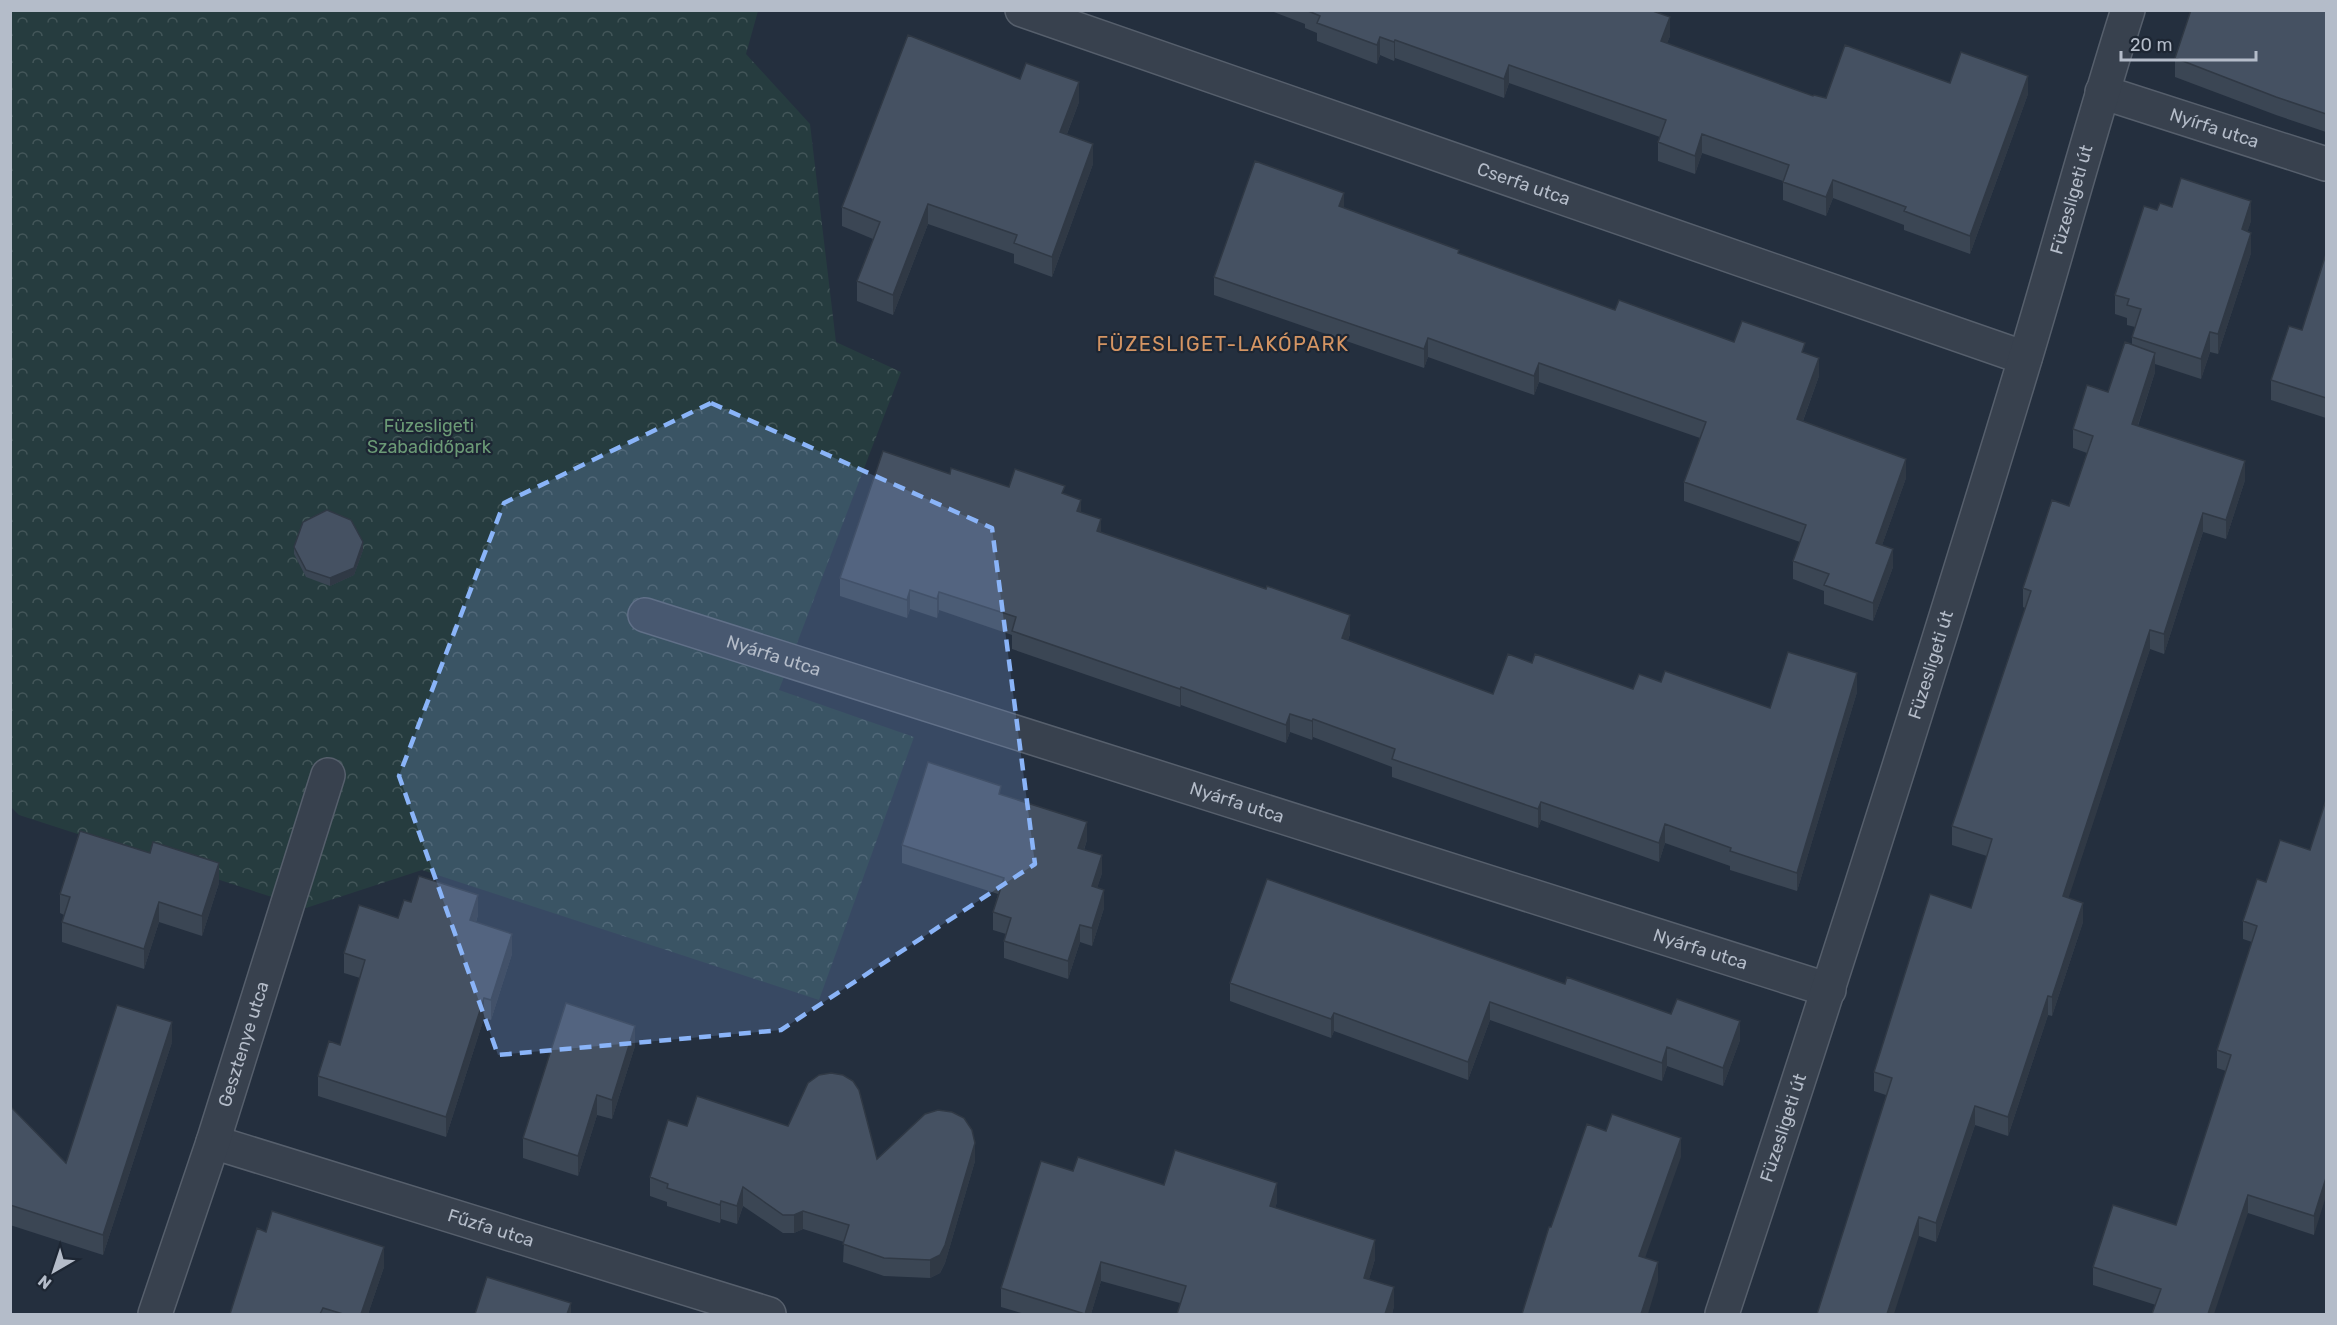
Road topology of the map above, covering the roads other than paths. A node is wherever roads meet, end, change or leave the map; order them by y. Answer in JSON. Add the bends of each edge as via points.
{"nodes":[{"id":1,"x":1022,"y":10,"type":"edge"},
{"id":2,"x":2128,"y":10,"type":"edge"},
{"id":3,"x":2102,"y":93,"type":"junction"},
{"id":4,"x":2326,"y":164,"type":"edge"},
{"id":5,"x":2025,"y":358,"type":"junction"},
{"id":6,"x":645,"y":615,"type":"dead end"},
{"id":7,"x":328,"y":775,"type":"dead end"},
{"id":8,"x":1830,"y":990,"type":"junction"},
{"id":9,"x":213,"y":1142,"type":"junction"},
{"id":10,"x":154,"y":1314,"type":"edge"},
{"id":11,"x":769,"y":1314,"type":"edge"},
{"id":12,"x":1722,"y":1314,"type":"edge"}],
"edges":[{"from":1,"to":5,"type":"street","name":"Cserfa utca"},
{"from":2,"to":3,"type":"street","name":"Füzesligeti út"},
{"from":3,"to":4,"type":"street","name":"Nyírfa utca"},
{"from":3,"to":5,"type":"street","name":"Füzesligeti út"},
{"from":5,"to":8,"type":"street","name":"Füzesligeti út"},
{"from":6,"to":8,"type":"street","name":"Nyárfa utca"},
{"from":7,"to":9,"type":"street","name":"Gesztenye utca"},
{"from":8,"to":12,"type":"street","name":"Füzesligeti út"},
{"from":9,"to":10,"type":"street","name":"Gesztenye utca"},
{"from":9,"to":11,"type":"street","name":"Fűzfa utca"}]}
